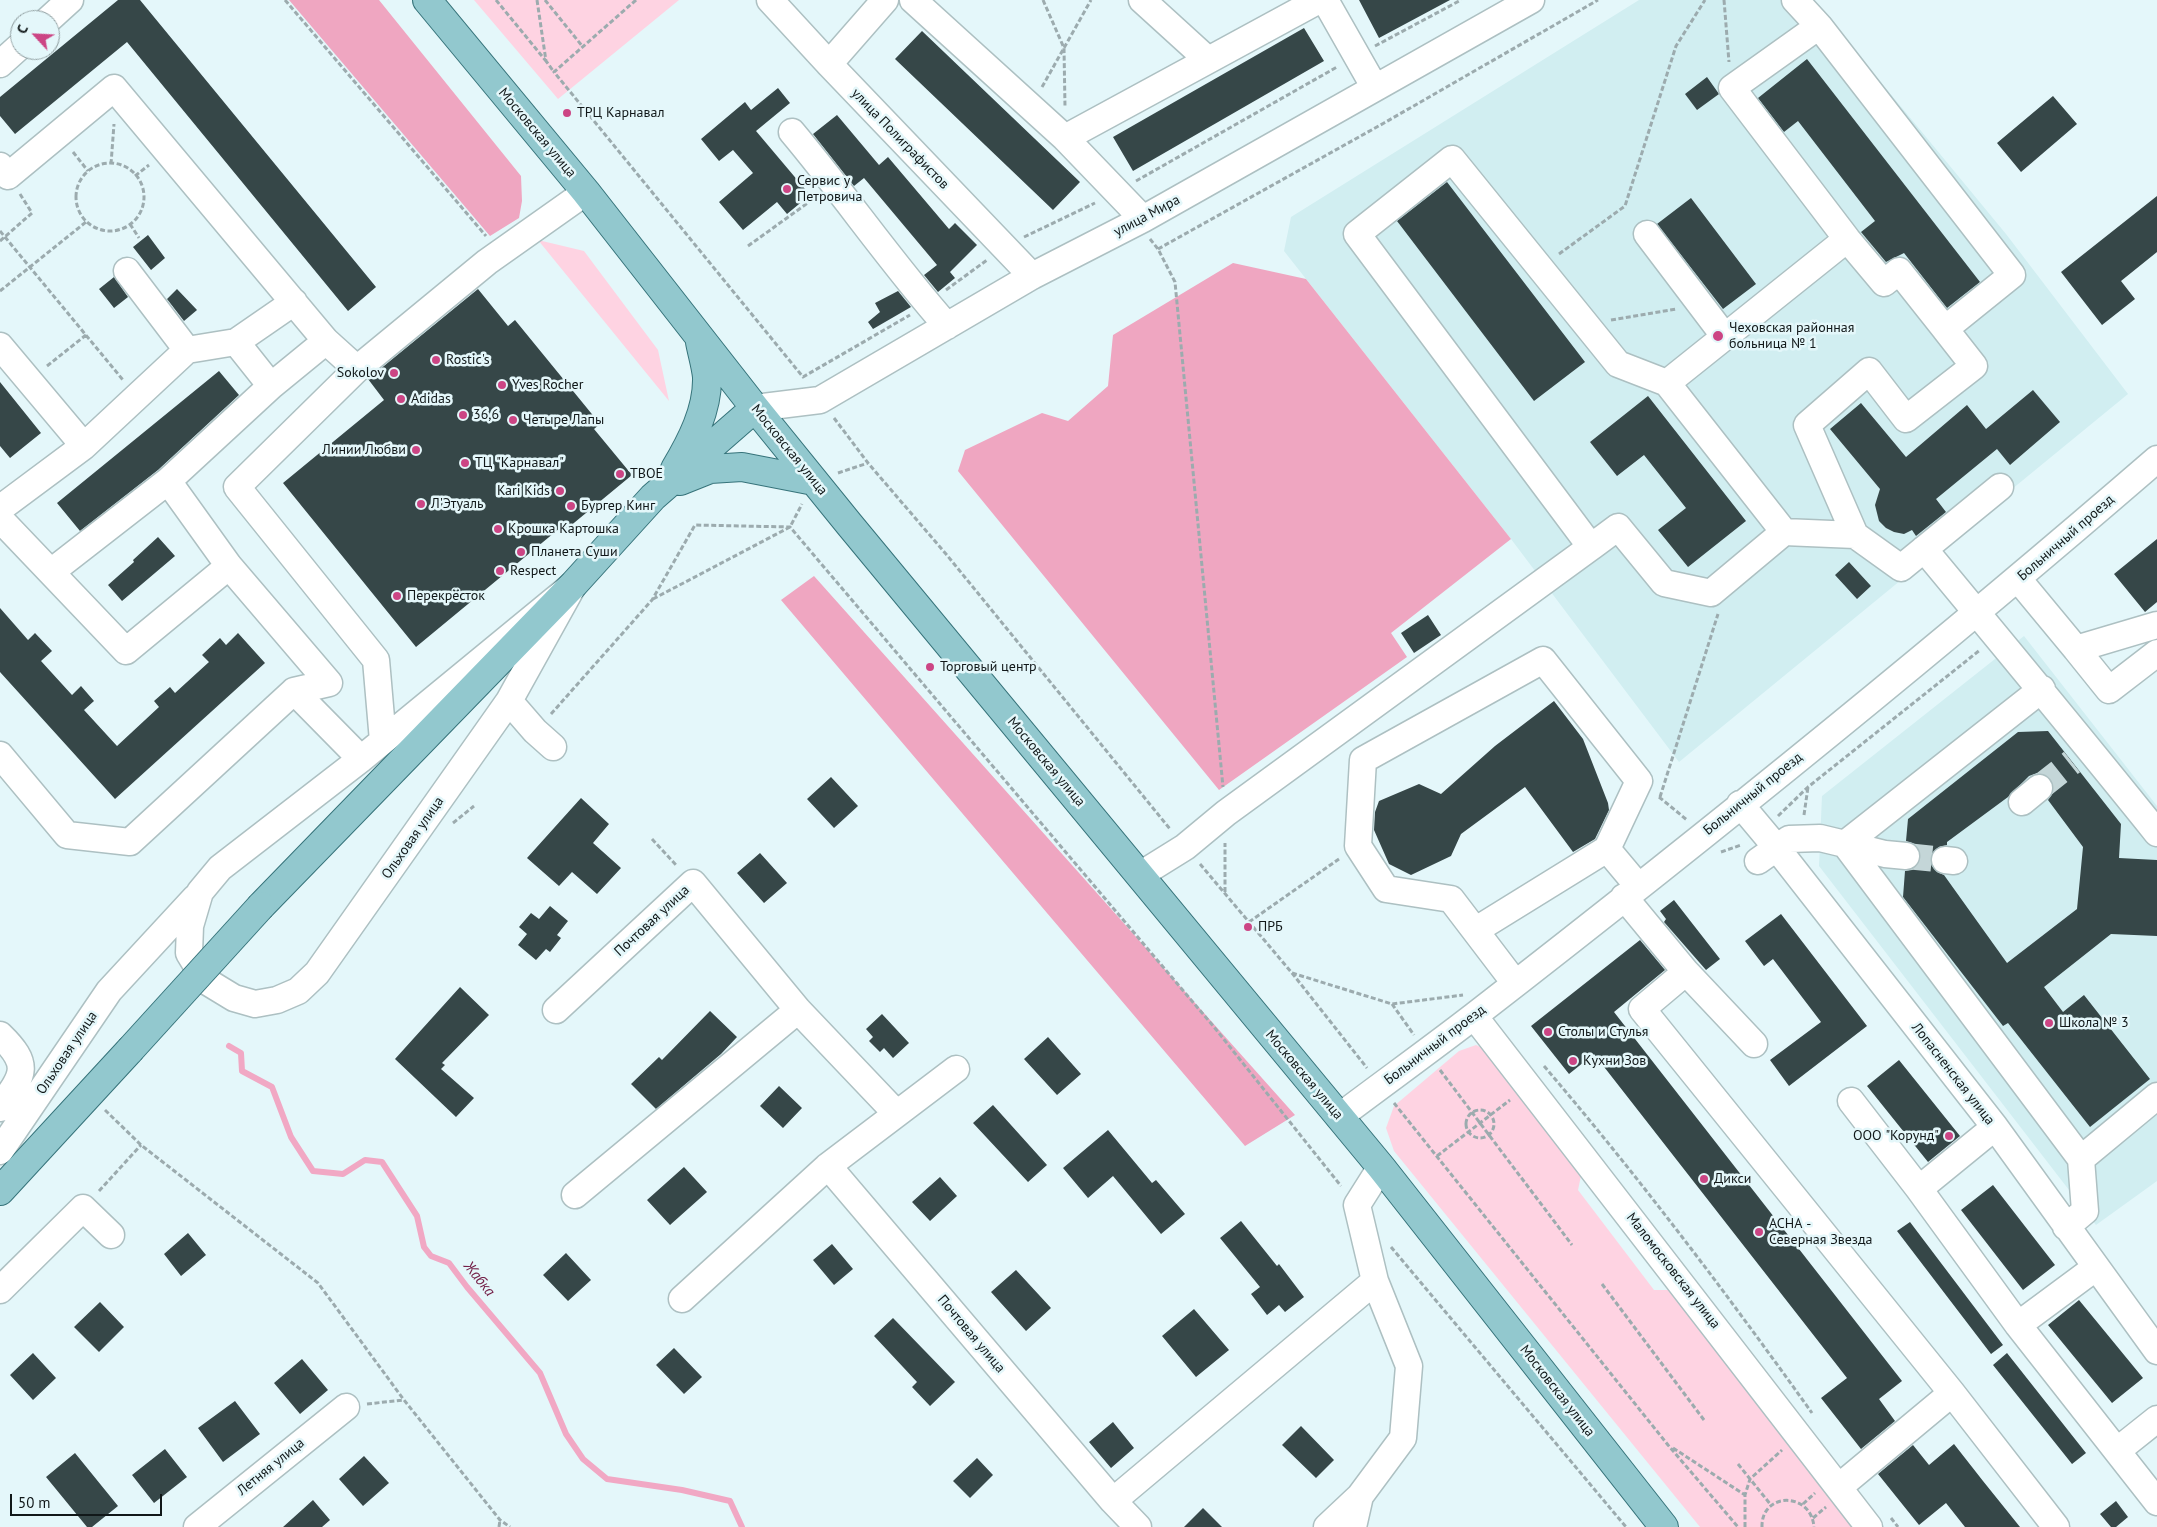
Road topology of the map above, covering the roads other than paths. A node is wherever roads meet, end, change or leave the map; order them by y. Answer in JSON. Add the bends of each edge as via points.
{"nodes":[{"id":1,"x":70,"y":0,"type":"edge"},
{"id":2,"x":427,"y":0,"type":"edge"},
{"id":3,"x":770,"y":0,"type":"edge"},
{"id":4,"x":884,"y":0,"type":"edge"},
{"id":5,"x":913,"y":0,"type":"edge"},
{"id":6,"x":1142,"y":0,"type":"edge"},
{"id":7,"x":1319,"y":0,"type":"edge"},
{"id":8,"x":1325,"y":0,"type":"edge"},
{"id":9,"x":1531,"y":0,"type":"edge"},
{"id":10,"x":1795,"y":0,"type":"edge"},
{"id":11,"x":59,"y":10,"type":"edge"},
{"id":12,"x":1819,"y":26,"type":"junction"},
{"id":13,"x":10,"y":55,"type":"edge"},
{"id":14,"x":1208,"y":60,"type":"junction"},
{"id":15,"x":0,"y":64,"type":"edge"},
{"id":16,"x":829,"y":64,"type":"junction"},
{"id":17,"x":1375,"y":88,"type":"junction"},
{"id":18,"x":792,"y":132,"type":"dead end"},
{"id":19,"x":1065,"y":138,"type":"junction"},
{"id":20,"x":4,"y":171,"type":"edge"},
{"id":21,"x":586,"y":192,"type":"junction"},
{"id":22,"x":1144,"y":219,"type":"junction"},
{"id":23,"x":1647,"y":234,"type":"dead end"},
{"id":24,"x":1847,"y":239,"type":"junction"},
{"id":25,"x":127,"y":272,"type":"dead end"},
{"id":26,"x":1032,"y":276,"type":"junction"},
{"id":27,"x":294,"y":302,"type":"junction"},
{"id":28,"x":947,"y":326,"type":"junction"},
{"id":29,"x":1945,"y":329,"type":"junction"},
{"id":30,"x":1725,"y":337,"type":"junction"},
{"id":31,"x":700,"y":338,"type":"junction"},
{"id":32,"x":326,"y":341,"type":"junction"},
{"id":33,"x":236,"y":342,"type":"junction"},
{"id":34,"x":0,"y":346,"type":"edge"},
{"id":35,"x":186,"y":350,"type":"junction"},
{"id":36,"x":357,"y":369,"type":"junction"},
{"id":37,"x":1666,"y":383,"type":"junction"},
{"id":38,"x":271,"y":386,"type":"junction"},
{"id":39,"x":755,"y":408,"type":"junction"},
{"id":40,"x":84,"y":446,"type":"junction"},
{"id":41,"x":2157,"y":459,"type":"edge"},
{"id":42,"x":168,"y":481,"type":"junction"},
{"id":43,"x":814,"y":481,"type":"junction"},
{"id":44,"x":2000,"y":487,"type":"dead end"},
{"id":45,"x":664,"y":488,"type":"junction"},
{"id":46,"x":3,"y":512,"type":"edge"},
{"id":47,"x":1784,"y":532,"type":"junction"},
{"id":48,"x":1855,"y":534,"type":"junction"},
{"id":49,"x":1591,"y":547,"type":"junction"},
{"id":50,"x":1924,"y":549,"type":"junction"},
{"id":51,"x":230,"y":566,"type":"junction"},
{"id":52,"x":51,"y":572,"type":"junction"},
{"id":53,"x":2018,"y":579,"type":"junction"},
{"id":54,"x":574,"y":584,"type":"junction"},
{"id":55,"x":1976,"y":613,"type":"junction"},
{"id":56,"x":2157,"y":625,"type":"edge"},
{"id":57,"x":2076,"y":649,"type":"junction"},
{"id":58,"x":2157,"y":653,"type":"edge"},
{"id":59,"x":2042,"y":689,"type":"junction"},
{"id":60,"x":294,"y":691,"type":"junction"},
{"id":61,"x":510,"y":700,"type":"junction"},
{"id":62,"x":544,"y":739,"type":"road end"},
{"id":63,"x":384,"y":741,"type":"junction"},
{"id":64,"x":0,"y":755,"type":"edge"},
{"id":65,"x":361,"y":759,"type":"junction"},
{"id":66,"x":1740,"y":804,"type":"junction"},
{"id":67,"x":2157,"y":832,"type":"edge"},
{"id":68,"x":1845,"y":844,"type":"junction"},
{"id":69,"x":1607,"y":849,"type":"junction"},
{"id":70,"x":1767,"y":854,"type":"junction"},
{"id":71,"x":1906,"y":856,"type":"tunnel mouth"},
{"id":72,"x":1140,"y":875,"type":"junction"},
{"id":73,"x":200,"y":892,"type":"junction"},
{"id":74,"x":1631,"y":892,"type":"junction"},
{"id":75,"x":1476,"y":930,"type":"junction"},
{"id":76,"x":1686,"y":972,"type":"junction"},
{"id":77,"x":1515,"y":984,"type":"junction"},
{"id":78,"x":1473,"y":1005,"type":"junction"},
{"id":79,"x":556,"y":1010,"type":"dead end"},
{"id":80,"x":798,"y":1010,"type":"junction"},
{"id":81,"x":0,"y":1035,"type":"edge"},
{"id":82,"x":1754,"y":1044,"type":"dead end"},
{"id":83,"x":956,"y":1069,"type":"dead end"},
{"id":84,"x":2157,"y":1096,"type":"edge"},
{"id":85,"x":1851,"y":1101,"type":"dead end"},
{"id":86,"x":0,"y":1108,"type":"edge"},
{"id":87,"x":896,"y":1113,"type":"junction"},
{"id":88,"x":1339,"y":1117,"type":"junction"},
{"id":89,"x":1994,"y":1127,"type":"junction"},
{"id":90,"x":0,"y":1151,"type":"edge"},
{"id":91,"x":2081,"y":1159,"type":"junction"},
{"id":92,"x":828,"y":1166,"type":"junction"},
{"id":93,"x":1381,"y":1167,"type":"junction"},
{"id":94,"x":1919,"y":1189,"type":"junction"},
{"id":95,"x":0,"y":1191,"type":"edge"},
{"id":96,"x":575,"y":1195,"type":"dead end"},
{"id":97,"x":2066,"y":1227,"type":"junction"},
{"id":98,"x":111,"y":1235,"type":"dead end"},
{"id":99,"x":2095,"y":1268,"type":"junction"},
{"id":100,"x":1375,"y":1281,"type":"junction"},
{"id":101,"x":0,"y":1290,"type":"edge"},
{"id":102,"x":682,"y":1299,"type":"dead end"},
{"id":103,"x":2018,"y":1325,"type":"junction"},
{"id":104,"x":2157,"y":1351,"type":"edge"},
{"id":105,"x":1952,"y":1393,"type":"junction"},
{"id":106,"x":346,"y":1407,"type":"road end"},
{"id":107,"x":2157,"y":1420,"type":"edge"},
{"id":108,"x":2118,"y":1450,"type":"junction"},
{"id":109,"x":1839,"y":1487,"type":"junction"},
{"id":110,"x":1360,"y":1496,"type":"junction"},
{"id":111,"x":1113,"y":1501,"type":"junction"},
{"id":112,"x":2157,"y":1502,"type":"edge"},
{"id":113,"x":1878,"y":1519,"type":"edge"},
{"id":114,"x":197,"y":1527,"type":"edge"},
{"id":115,"x":1138,"y":1527,"type":"edge"},
{"id":116,"x":1327,"y":1527,"type":"edge"},
{"id":117,"x":1353,"y":1527,"type":"edge"},
{"id":118,"x":1664,"y":1527,"type":"edge"},
{"id":119,"x":2056,"y":1527,"type":"edge"}],
"edges":[{"from":1,"to":11,"type":"street"},
{"from":2,"to":21,"type":"main road","name":"Московская улица"},
{"from":3,"to":16,"type":"street","name":"улица Полиграфистов","via":[[785,33]]},
{"from":4,"to":16,"type":"street"},
{"from":5,"to":19,"type":"street"},
{"from":6,"to":14,"type":"street"},
{"from":7,"to":14,"type":"street"},
{"from":8,"to":17,"type":"street"},
{"from":9,"to":17,"type":"street","name":"улица Мира"},
{"from":10,"to":12,"type":"street"},
{"from":12,"to":24,"type":"street","via":[[1732,88]]},
{"from":12,"to":29,"type":"street","via":[[2012,275]]},
{"from":13,"to":15,"type":"street"},
{"from":14,"to":19,"type":"street"},
{"from":16,"to":26,"type":"street","name":"улица Полиграфистов"},
{"from":17,"to":22,"type":"street","name":"улица Мира"},
{"from":18,"to":28,"type":"street","via":[[903,276]]},
{"from":19,"to":22,"type":"street"},
{"from":20,"to":27,"type":"street","via":[[114,88]]},
{"from":21,"to":31,"type":"main road","name":"Московская улица"},
{"from":21,"to":36,"type":"street","via":[[488,262]]},
{"from":22,"to":26,"type":"street","name":"улица Мира"},
{"from":23,"to":30,"type":"street"},
{"from":24,"to":29,"type":"street","via":[[1884,283],[1899,270]]},
{"from":24,"to":30,"type":"street"},
{"from":25,"to":35,"type":"street"},
{"from":26,"to":28,"type":"street","name":"улица Мира"},
{"from":27,"to":32,"type":"street"},
{"from":27,"to":33,"type":"street"},
{"from":28,"to":39,"type":"street","name":"улица Мира","via":[[820,400]]},
{"from":29,"to":48,"type":"street","via":[[1974,366],[1906,419],[1868,371],[1807,425]]},
{"from":30,"to":37,"type":"street"},
{"from":31,"to":39,"type":"main road","name":"Московская улица"},
{"from":31,"to":45,"type":"main road","via":[[707,377],[702,412],[690,444]]},
{"from":32,"to":36,"type":"street"},
{"from":32,"to":38,"type":"street"},
{"from":33,"to":35,"type":"street"},
{"from":33,"to":38,"type":"street"},
{"from":34,"to":40,"type":"street"},
{"from":35,"to":40,"type":"street"},
{"from":36,"to":63,"type":"street","via":[[237,487],[376,660]]},
{"from":37,"to":47,"type":"street"},
{"from":37,"to":49,"type":"street","via":[[1618,364],[1452,159],[1357,234]]},
{"from":38,"to":42,"type":"street"},
{"from":39,"to":43,"type":"main road","name":"Московская улица"},
{"from":39,"to":45,"type":"main road","name":"Ольховая улица"},
{"from":40,"to":46,"type":"street"},
{"from":41,"to":53,"type":"street","name":"Больничный проезд"},
{"from":42,"to":51,"type":"street"},
{"from":42,"to":52,"type":"street"},
{"from":43,"to":45,"type":"main road","via":[[742,467],[710,469]]},
{"from":43,"to":72,"type":"main road","name":"Московская улица"},
{"from":44,"to":50,"type":"street"},
{"from":45,"to":54,"type":"main road","name":"Ольховая улица"},
{"from":46,"to":52,"type":"street"},
{"from":47,"to":48,"type":"street"},
{"from":47,"to":49,"type":"street","via":[[1711,593],[1664,582],[1618,526]]},
{"from":48,"to":50,"type":"street","via":[[1901,568]]},
{"from":49,"to":72,"type":"street","via":[[1226,813],[1185,847]]},
{"from":50,"to":55,"type":"street"},
{"from":51,"to":52,"type":"street","via":[[126,651]]},
{"from":51,"to":60,"type":"street","via":[[329,682]]},
{"from":53,"to":55,"type":"street","name":"Больничный проезд"},
{"from":53,"to":57,"type":"street"},
{"from":54,"to":61,"type":"street","name":"Ольховая улица"},
{"from":54,"to":63,"type":"street","name":"Ольховая улица"},
{"from":54,"to":95,"type":"main road","name":"Ольховая улица","bridge":true,"via":[[262,906]]},
{"from":55,"to":59,"type":"street"},
{"from":55,"to":66,"type":"street","name":"Больничный проезд"},
{"from":56,"to":57,"type":"street"},
{"from":57,"to":58,"type":"street","via":[[2109,690]]},
{"from":59,"to":67,"type":"street","via":[[2080,754]]},
{"from":59,"to":68,"type":"street"},
{"from":60,"to":64,"type":"street","via":[[130,842],[67,835]]},
{"from":60,"to":65,"type":"street"},
{"from":61,"to":62,"type":"street"},
{"from":61,"to":73,"type":"street","name":"Ольховая улица","via":[[317,973],[298,990],[277,1000],[255,1004],[234,998],[206,980],[188,953],[190,926]]},
{"from":63,"to":65,"type":"street","name":"Ольховая улица"},
{"from":65,"to":73,"type":"street","name":"Ольховая улица","via":[[220,868]]},
{"from":66,"to":70,"type":"street","name":"Лопасненская улица"},
{"from":66,"to":74,"type":"street","name":"Больничный проезд"},
{"from":68,"to":70,"type":"street","via":[[1820,838],[1789,839]]},
{"from":68,"to":71,"type":"street"},
{"from":68,"to":91,"type":"street"},
{"from":69,"to":74,"type":"street"},
{"from":69,"to":75,"type":"street"},
{"from":69,"to":75,"type":"street","via":[[1639,781],[1543,660],[1363,760],[1358,846],[1386,889],[1451,900]]},
{"from":70,"to":89,"type":"street","name":"Лопасненская улица"},
{"from":72,"to":88,"type":"main road","name":"Московская улица"},
{"from":73,"to":90,"type":"street","name":"Ольховая улица","via":[[109,991]]},
{"from":74,"to":76,"type":"street"},
{"from":74,"to":77,"type":"street","name":"Больничный проезд"},
{"from":75,"to":77,"type":"street"},
{"from":76,"to":82,"type":"street"},
{"from":76,"to":105,"type":"street","via":[[1642,1009]]},
{"from":77,"to":78,"type":"street","name":"Больничный проезд"},
{"from":78,"to":88,"type":"street","name":"Больничный проезд","via":[[1427,1052]]},
{"from":78,"to":109,"type":"street","name":"Маломосковская улица","via":[[1536,1074],[1808,1426]]},
{"from":79,"to":80,"type":"street","name":"Почтовая улица","via":[[693,883]]},
{"from":80,"to":87,"type":"street","name":"Почтовая улица"},
{"from":80,"to":96,"type":"street"},
{"from":81,"to":86,"type":"street","via":[[20,1058],[21,1074]]},
{"from":83,"to":87,"type":"street"},
{"from":84,"to":91,"type":"street"},
{"from":85,"to":94,"type":"street"},
{"from":87,"to":92,"type":"street"},
{"from":88,"to":93,"type":"main road","name":"Московская улица"},
{"from":89,"to":94,"type":"street"},
{"from":89,"to":97,"type":"street","name":"Лопасненская улица"},
{"from":91,"to":97,"type":"street","via":[[2085,1211]]},
{"from":92,"to":102,"type":"street"},
{"from":92,"to":111,"type":"street","name":"Почтовая улица"},
{"from":93,"to":100,"type":"street","via":[[1356,1205]]},
{"from":93,"to":118,"type":"main road","name":"Московская улица"},
{"from":94,"to":103,"type":"street"},
{"from":97,"to":99,"type":"street","name":"Лопасненская улица"},
{"from":98,"to":101,"type":"street","via":[[83,1208]]},
{"from":99,"to":103,"type":"street"},
{"from":99,"to":104,"type":"street","name":"Лопасненская улица"},
{"from":100,"to":110,"type":"street","via":[[1408,1366],[1403,1438]]},
{"from":100,"to":111,"type":"street"},
{"from":103,"to":108,"type":"street"},
{"from":105,"to":109,"type":"street"},
{"from":105,"to":119,"type":"street"},
{"from":106,"to":114,"type":"street","name":"Летняя улица"},
{"from":107,"to":108,"type":"street"},
{"from":108,"to":112,"type":"street"},
{"from":109,"to":113,"type":"street","name":"Маломосковская улица"},
{"from":110,"to":116,"type":"street"},
{"from":110,"to":117,"type":"street"},
{"from":111,"to":115,"type":"street","name":"Почтовая улица"}]}
